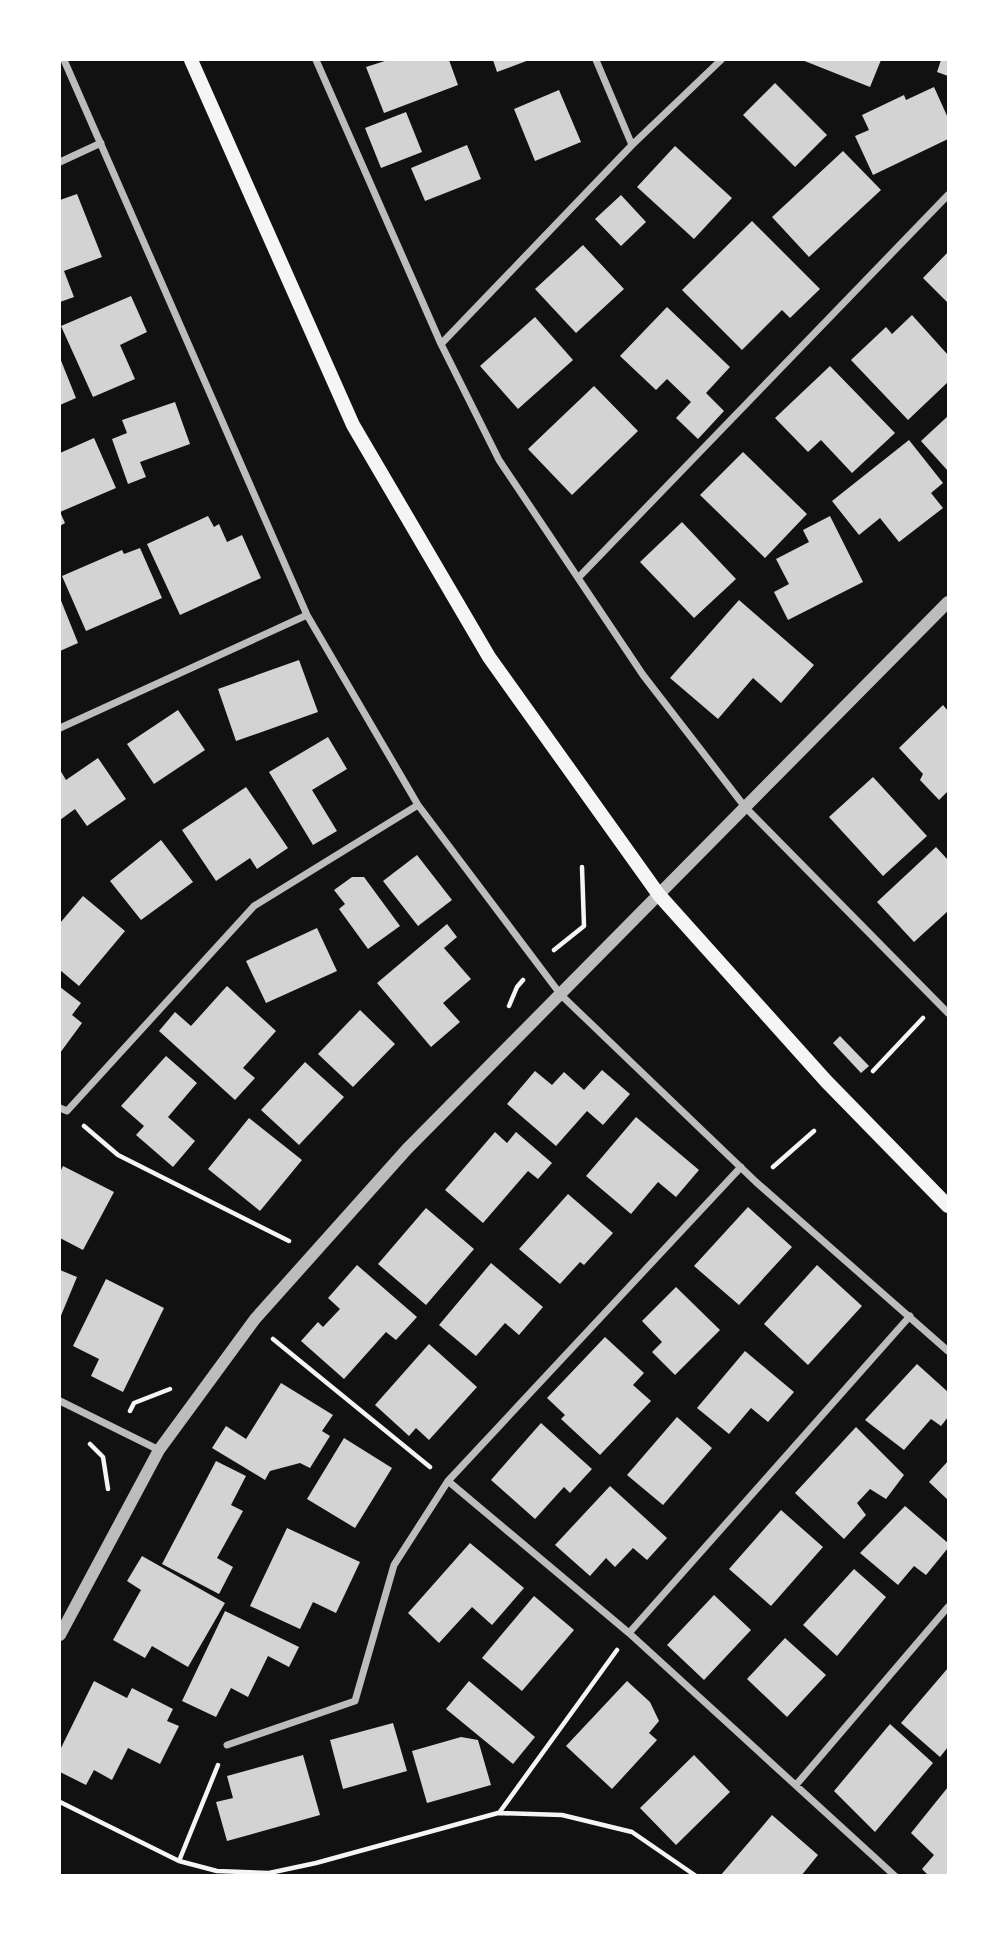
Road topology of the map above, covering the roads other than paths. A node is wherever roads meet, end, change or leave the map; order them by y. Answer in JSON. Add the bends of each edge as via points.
{"nodes":[{"id":1,"x":64,"y":60,"type":"edge"},
{"id":2,"x":191,"y":60,"type":"edge"},
{"id":3,"x":316,"y":60,"type":"edge"},
{"id":4,"x":596,"y":60,"type":"edge"},
{"id":5,"x":721,"y":60,"type":"edge"},
{"id":6,"x":101,"y":143,"type":"junction"},
{"id":7,"x":632,"y":145,"type":"junction"},
{"id":8,"x":60,"y":162,"type":"edge"},
{"id":9,"x":948,"y":195,"type":"edge"},
{"id":10,"x":441,"y":344,"type":"junction"},
{"id":11,"x":579,"y":577,"type":"junction"},
{"id":12,"x":948,"y":602,"type":"edge"},
{"id":13,"x":307,"y":615,"type":"junction"},
{"id":14,"x":60,"y":728,"type":"edge"},
{"id":15,"x":418,"y":805,"type":"junction"},
{"id":16,"x":746,"y":807,"type":"junction"},
{"id":17,"x":659,"y":895,"type":"junction"},
{"id":18,"x":561,"y":995,"type":"junction"},
{"id":19,"x":948,"y":999,"type":"edge"},
{"id":20,"x":942,"y":1006,"type":"junction"},
{"id":21,"x":948,"y":1013,"type":"edge"},
{"id":22,"x":63,"y":1110,"type":"edge"},
{"id":23,"x":741,"y":1167,"type":"junction"},
{"id":24,"x":948,"y":1206,"type":"edge"},
{"id":25,"x":910,"y":1316,"type":"junction"},
{"id":26,"x":948,"y":1352,"type":"edge"},
{"id":27,"x":60,"y":1401,"type":"edge"},
{"id":28,"x":159,"y":1450,"type":"junction"},
{"id":29,"x":448,"y":1481,"type":"junction"},
{"id":30,"x":948,"y":1607,"type":"edge"},
{"id":31,"x":629,"y":1633,"type":"junction"},
{"id":32,"x":60,"y":1636,"type":"edge"},
{"id":33,"x":227,"y":1745,"type":"road end"},
{"id":34,"x":796,"y":1785,"type":"junction"},
{"id":35,"x":895,"y":1875,"type":"edge"}],
"edges":[{"from":1,"to":6,"type":"street"},
{"from":2,"to":17,"type":"main road","via":[[353,425],[489,657]]},
{"from":3,"to":10,"type":"street"},
{"from":4,"to":7,"type":"street"},
{"from":5,"to":7,"type":"street"},
{"from":6,"to":8,"type":"street"},
{"from":6,"to":13,"type":"street"},
{"from":7,"to":10,"type":"street"},
{"from":9,"to":11,"type":"street"},
{"from":10,"to":11,"type":"street","via":[[499,460]]},
{"from":11,"to":16,"type":"street","via":[[643,675]]},
{"from":12,"to":16,"type":"street"},
{"from":13,"to":14,"type":"street"},
{"from":13,"to":15,"type":"street"},
{"from":15,"to":18,"type":"street"},
{"from":15,"to":22,"type":"street","via":[[254,906]]},
{"from":16,"to":17,"type":"street"},
{"from":16,"to":20,"type":"street"},
{"from":17,"to":18,"type":"street"},
{"from":17,"to":24,"type":"main road","via":[[826,1081]]},
{"from":18,"to":23,"type":"street"},
{"from":18,"to":28,"type":"street","via":[[407,1149],[255,1319]]},
{"from":19,"to":20,"type":"street"},
{"from":20,"to":21,"type":"street"},
{"from":23,"to":25,"type":"street"},
{"from":23,"to":29,"type":"street"},
{"from":25,"to":26,"type":"street"},
{"from":25,"to":31,"type":"street"},
{"from":27,"to":28,"type":"street"},
{"from":28,"to":32,"type":"street"},
{"from":29,"to":31,"type":"street"},
{"from":29,"to":33,"type":"street","via":[[394,1566],[355,1701]]},
{"from":30,"to":34,"type":"street"},
{"from":31,"to":34,"type":"street"},
{"from":34,"to":35,"type":"street"}]}
